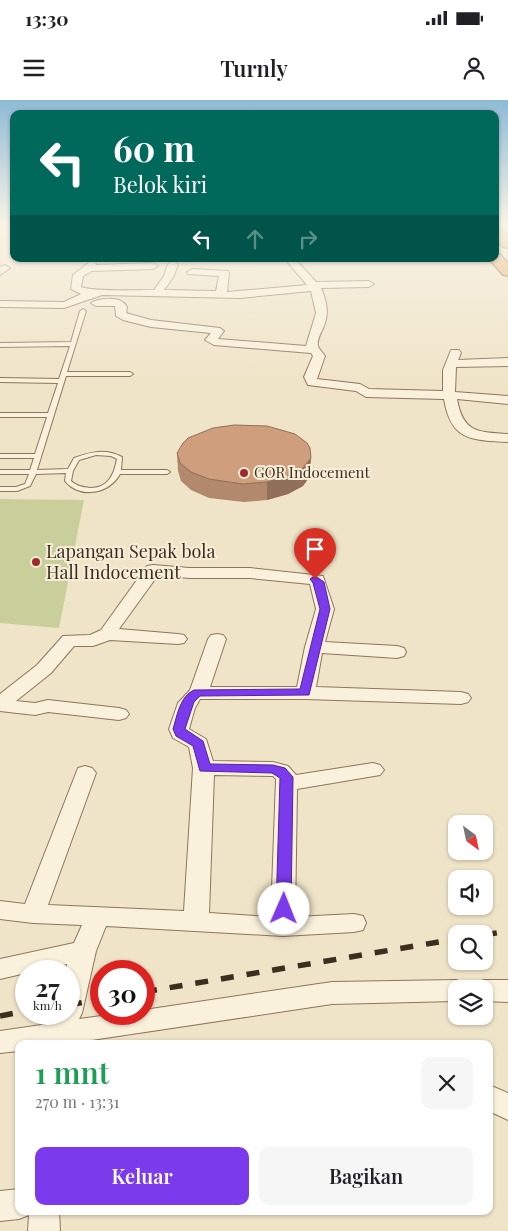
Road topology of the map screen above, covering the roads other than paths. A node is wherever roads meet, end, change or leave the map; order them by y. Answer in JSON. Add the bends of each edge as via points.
{"nodes":[{"id":1,"x":78,"y":275,"type":"joint"},
{"id":2,"x":87,"y":275,"type":"edge"},
{"id":3,"x":224,"y":275,"type":"edge"},
{"id":4,"x":304,"y":275,"type":"edge"},
{"id":5,"x":141,"y":276,"type":"dead end"},
{"id":6,"x":168,"y":276,"type":"joint"},
{"id":7,"x":369,"y":284,"type":"dead end"},
{"id":8,"x":314,"y":286,"type":"junction"},
{"id":9,"x":158,"y":292,"type":"junction"},
{"id":10,"x":221,"y":294,"type":"junction"},
{"id":11,"x":84,"y":296,"type":"junction"},
{"id":12,"x":0,"y":304,"type":"edge"},
{"id":13,"x":83,"y":311,"type":"dead end"},
{"id":14,"x":72,"y":344,"type":"junction"},
{"id":15,"x":0,"y":345,"type":"edge"},
{"id":16,"x":315,"y":350,"type":"junction"},
{"id":17,"x":508,"y":362,"type":"edge"},
{"id":18,"x":130,"y":374,"type":"dead end"},
{"id":19,"x":62,"y":378,"type":"junction"},
{"id":20,"x":0,"y":380,"type":"edge"},
{"id":21,"x":450,"y":395,"type":"junction"},
{"id":22,"x":508,"y":400,"type":"edge"},
{"id":23,"x":51,"y":414,"type":"junction"},
{"id":24,"x":0,"y":415,"type":"edge"},
{"id":25,"x":508,"y":438,"type":"edge"},
{"id":26,"x":0,"y":456,"type":"edge"},
{"id":27,"x":38,"y":456,"type":"junction"},
{"id":28,"x":70,"y":471,"type":"junction"},
{"id":29,"x":0,"y":472,"type":"edge"},
{"id":30,"x":33,"y":472,"type":"junction"},
{"id":31,"x":118,"y":472,"type":"junction"},
{"id":32,"x":167,"y":472,"type":"dead end"},
{"id":33,"x":0,"y":489,"type":"edge"},
{"id":34,"x":107,"y":634,"type":"junction"},
{"id":35,"x":178,"y":639,"type":"dead end"},
{"id":36,"x":216,"y":639,"type":"dead end"},
{"id":37,"x":314,"y":646,"type":"junction"},
{"id":38,"x":397,"y":652,"type":"dead end"},
{"id":39,"x":198,"y":693,"type":"junction"},
{"id":40,"x":305,"y":693,"type":"junction"},
{"id":41,"x":461,"y":698,"type":"dead end"},
{"id":42,"x":2,"y":701,"type":"edge"},
{"id":43,"x":119,"y":714,"type":"dead end"},
{"id":44,"x":204,"y":768,"type":"junction"},
{"id":45,"x":373,"y":770,"type":"dead end"},
{"id":46,"x":85,"y":773,"type":"dead end"},
{"id":47,"x":287,"y":783,"type":"junction"},
{"id":48,"x":0,"y":910,"type":"edge"},
{"id":49,"x":33,"y":914,"type":"junction"},
{"id":50,"x":98,"y":917,"type":"junction"},
{"id":51,"x":196,"y":921,"type":"junction"},
{"id":52,"x":354,"y":923,"type":"dead end"},
{"id":53,"x":283,"y":927,"type":"junction"},
{"id":54,"x":83,"y":951,"type":"junction"},
{"id":55,"x":0,"y":969,"type":"edge"},
{"id":56,"x":508,"y":990,"type":"edge"},
{"id":57,"x":448,"y":991,"type":"edge"},
{"id":58,"x":493,"y":991,"type":"edge"},
{"id":59,"x":65,"y":1026,"type":"edge"},
{"id":60,"x":0,"y":1042,"type":"edge"},
{"id":61,"x":493,"y":1099,"type":"edge"},
{"id":62,"x":508,"y":1107,"type":"edge"},
{"id":63,"x":15,"y":1204,"type":"edge"},
{"id":64,"x":0,"y":1206,"type":"edge"},
{"id":65,"x":44,"y":1215,"type":"edge"},
{"id":66,"x":44,"y":1231,"type":"edge"}],
"edges":[{"from":1,"to":2,"type":"street"},
{"from":1,"to":11,"type":"street","via":[[76,288]]},
{"from":3,"to":10,"type":"street"},
{"from":4,"to":8,"type":"street"},
{"from":5,"to":6,"type":"street"},
{"from":6,"to":9,"type":"street"},
{"from":7,"to":8,"type":"street"},
{"from":8,"to":10,"type":"street","via":[[254,294]]},
{"from":8,"to":16,"type":"street","via":[[322,308],[320,324],[312,342]]},
{"from":9,"to":10,"type":"street"},
{"from":9,"to":11,"type":"street","via":[[109,292]]},
{"from":11,"to":12,"type":"street","via":[[64,305]]},
{"from":11,"to":16,"type":"street","via":[[104,304],[118,303],[123,317],[146,323],[216,330],[211,340],[214,342]]},
{"from":13,"to":14,"type":"lane"},
{"from":14,"to":15,"type":"lane"},
{"from":14,"to":19,"type":"lane"},
{"from":16,"to":21,"type":"street","via":[[319,356],[310,377],[313,383],[360,388],[366,393]]},
{"from":17,"to":21,"type":"street","via":[[453,358],[448,379]]},
{"from":18,"to":19,"type":"lane"},
{"from":19,"to":20,"type":"lane"},
{"from":19,"to":23,"type":"lane"},
{"from":21,"to":22,"type":"street"},
{"from":21,"to":25,"type":"street","via":[[454,416],[461,428],[471,433]]},
{"from":23,"to":24,"type":"lane"},
{"from":23,"to":27,"type":"lane"},
{"from":26,"to":27,"type":"lane"},
{"from":27,"to":30,"type":"lane"},
{"from":28,"to":30,"type":"lane"},
{"from":28,"to":31,"type":"lane","via":[[68,481],[74,487],[88,490],[111,484]]},
{"from":28,"to":31,"type":"lane","via":[[79,457],[102,453],[120,458]]},
{"from":29,"to":30,"type":"lane"},
{"from":30,"to":33,"type":"lane","via":[[28,486]]},
{"from":31,"to":32,"type":"lane"},
{"from":34,"to":35,"type":"street"},
{"from":34,"to":37,"type":"street","via":[[153,570],[250,573],[318,581],[325,609]]},
{"from":34,"to":42,"type":"street","via":[[93,641],[69,640],[44,669]]},
{"from":36,"to":39,"type":"street"},
{"from":37,"to":38,"type":"street"},
{"from":37,"to":40,"type":"street"},
{"from":39,"to":40,"type":"street"},
{"from":39,"to":44,"type":"street","via":[[188,701],[179,729],[180,733],[199,744]]},
{"from":40,"to":41,"type":"street"},
{"from":42,"to":43,"type":"street","via":[[35,709],[48,706]]},
{"from":44,"to":47,"type":"street","via":[[273,769],[287,777]]},
{"from":44,"to":51,"type":"street"},
{"from":45,"to":47,"type":"street"},
{"from":46,"to":49,"type":"street"},
{"from":47,"to":53,"type":"street"},
{"from":48,"to":49,"type":"street"},
{"from":49,"to":50,"type":"street"},
{"from":50,"to":51,"type":"street"},
{"from":50,"to":54,"type":"street"},
{"from":51,"to":53,"type":"street"},
{"from":52,"to":53,"type":"street"},
{"from":54,"to":55,"type":"street"},
{"from":54,"to":59,"type":"street"},
{"from":56,"to":58,"type":"street"},
{"from":57,"to":59,"type":"street","via":[[332,992]]},
{"from":59,"to":60,"type":"street"},
{"from":61,"to":62,"type":"street"},
{"from":63,"to":64,"type":"street"},
{"from":65,"to":66,"type":"street"}]}
